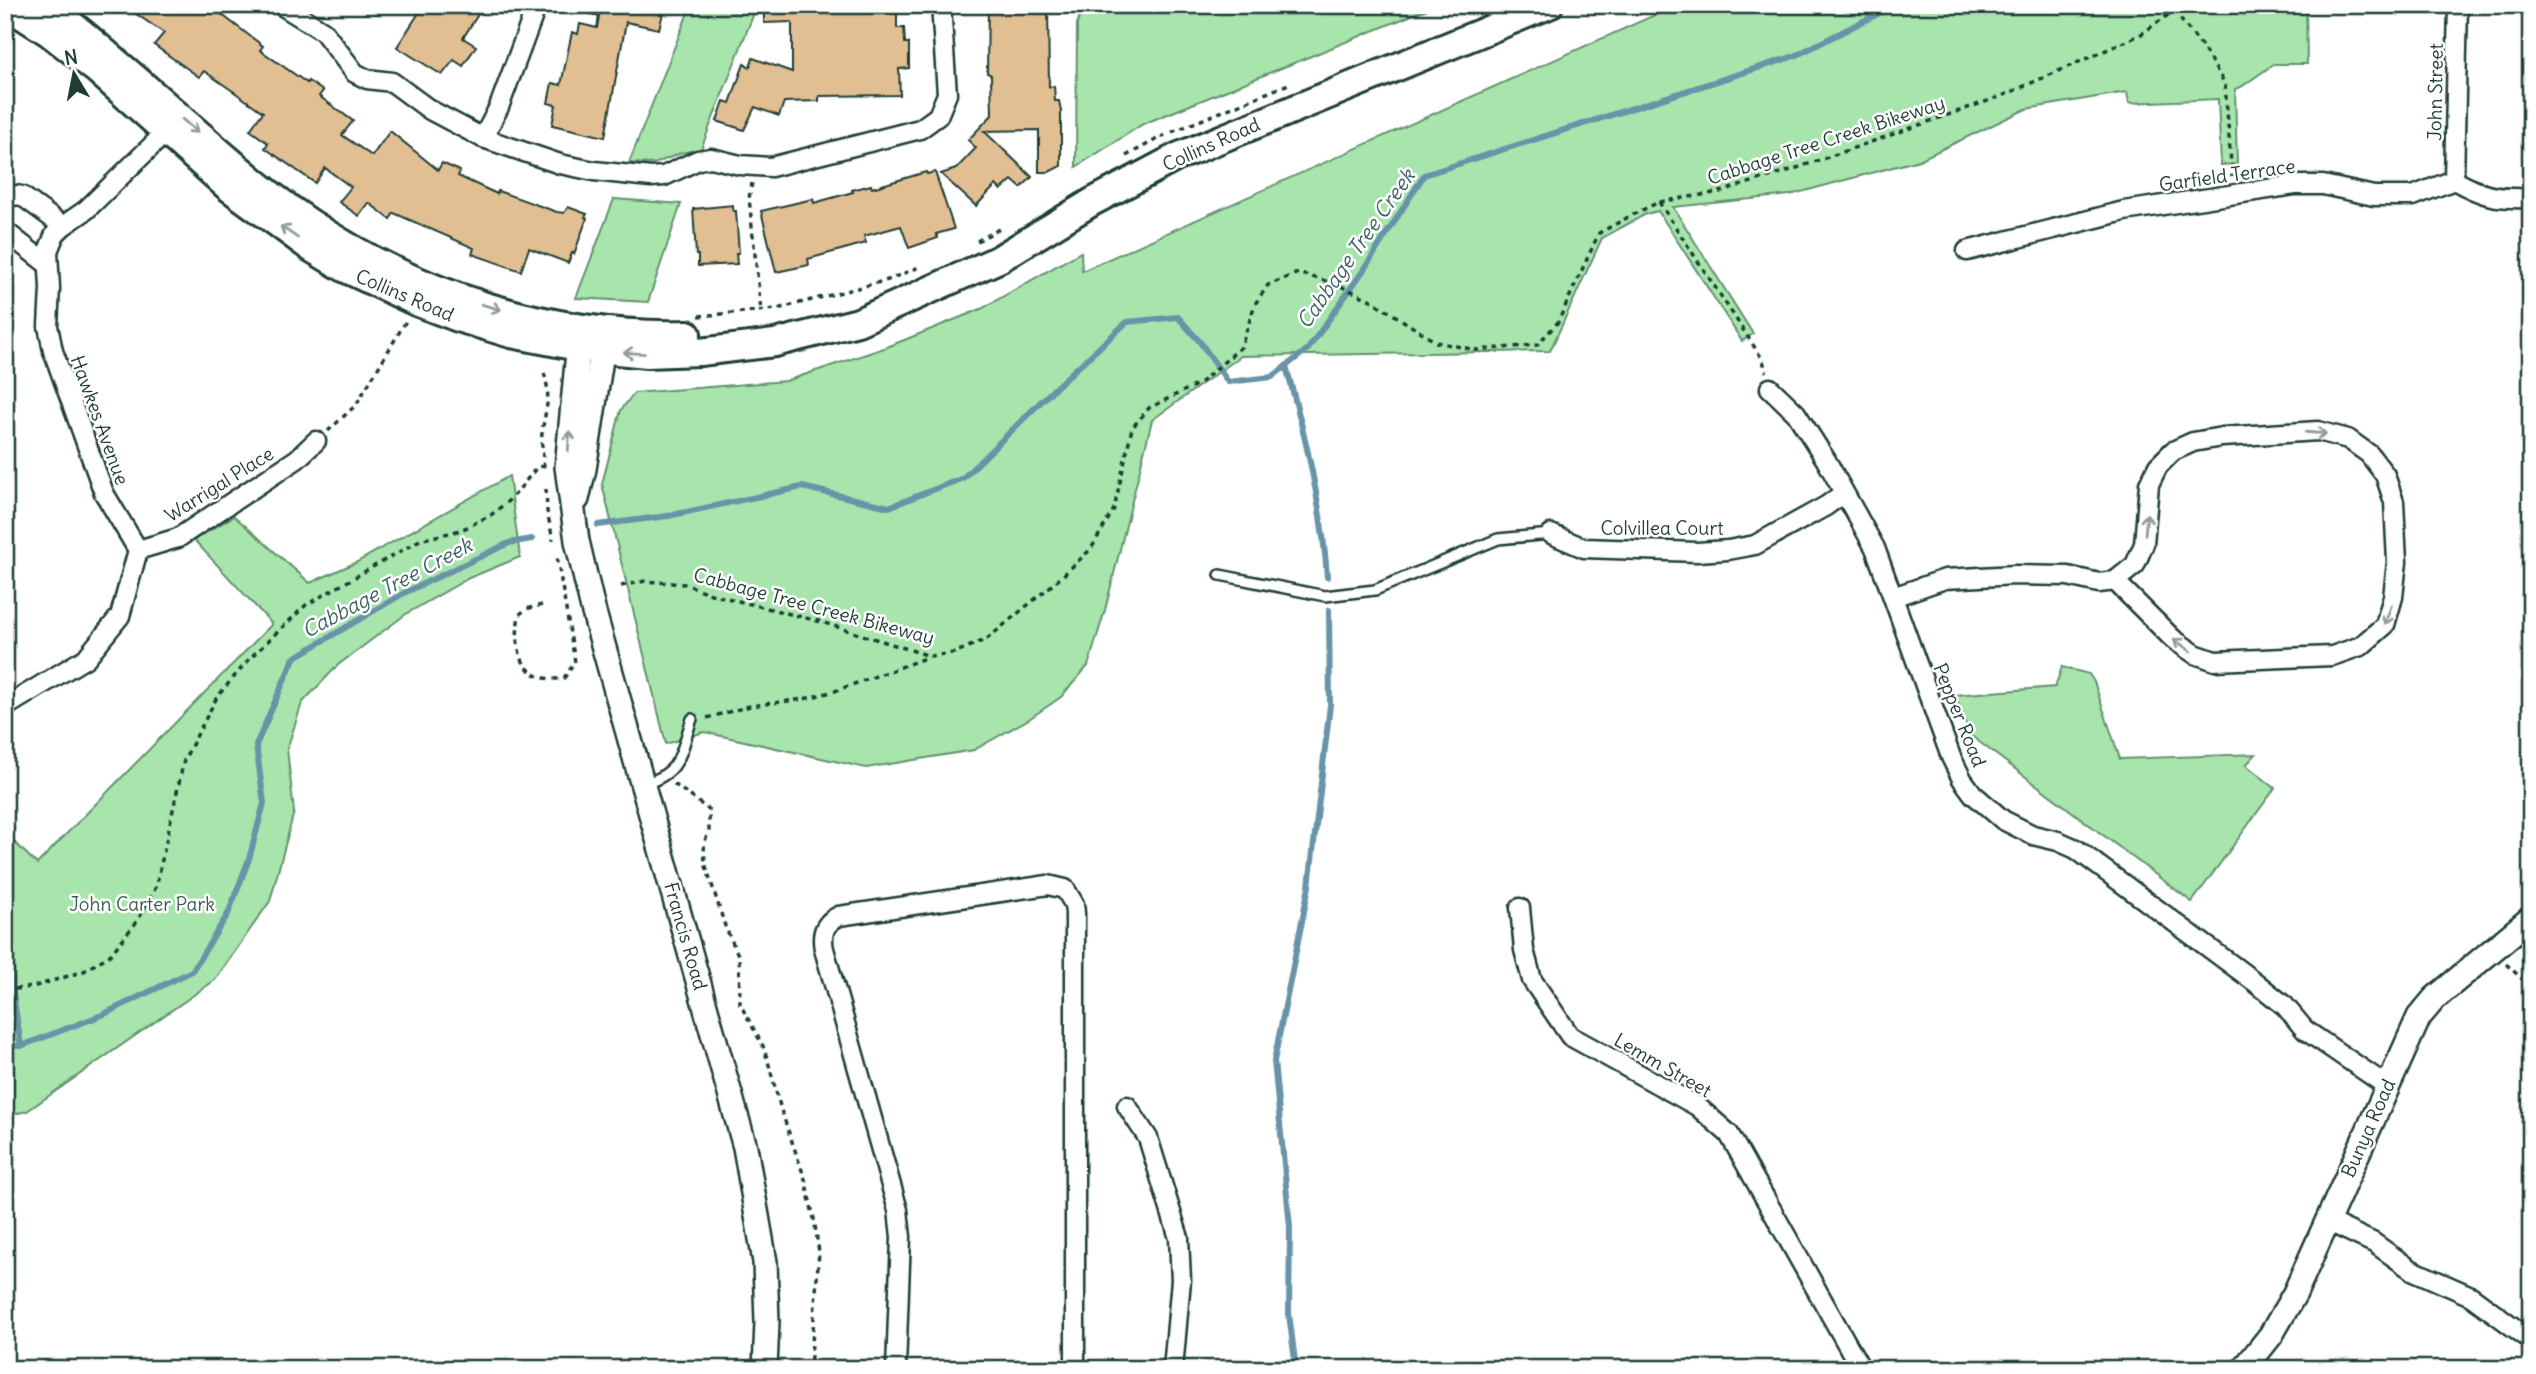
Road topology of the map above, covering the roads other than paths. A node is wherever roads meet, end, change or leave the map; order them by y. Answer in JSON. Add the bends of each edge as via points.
{"nodes":[{"id":1,"x":6,"y":5,"type":"edge"},
{"id":2,"x":43,"y":5,"type":"edge"},
{"id":3,"x":281,"y":5,"type":"edge"},
{"id":4,"x":537,"y":5,"type":"edge"},
{"id":5,"x":941,"y":5,"type":"edge"},
{"id":6,"x":1549,"y":5,"type":"edge"},
{"id":7,"x":2458,"y":5,"type":"edge"},
{"id":8,"x":167,"y":131,"type":"junction"},
{"id":9,"x":483,"y":138,"type":"junction"},
{"id":10,"x":2454,"y":180,"type":"junction"},
{"id":11,"x":2531,"y":198,"type":"edge"},
{"id":12,"x":5,"y":199,"type":"edge"},
{"id":13,"x":63,"y":226,"type":"junction"},
{"id":14,"x":5,"y":231,"type":"edge"},
{"id":15,"x":1967,"y":251,"type":"dead end"},
{"id":16,"x":47,"y":264,"type":"junction"},
{"id":17,"x":592,"y":339,"type":"junction"},
{"id":18,"x":1770,"y":388,"type":"road end"},
{"id":19,"x":316,"y":441,"type":"road end"},
{"id":20,"x":1844,"y":493,"type":"junction"},
{"id":21,"x":1551,"y":534,"type":"joint"},
{"id":22,"x":138,"y":550,"type":"junction"},
{"id":23,"x":1220,"y":575,"type":"dead end"},
{"id":24,"x":2115,"y":581,"type":"junction"},
{"id":25,"x":1893,"y":597,"type":"junction"},
{"id":26,"x":5,"y":707,"type":"edge"},
{"id":27,"x":692,"y":719,"type":"road end"},
{"id":28,"x":643,"y":785,"type":"junction"},
{"id":29,"x":1520,"y":908,"type":"dead end"},
{"id":30,"x":2531,"y":918,"type":"edge"},
{"id":31,"x":2386,"y":1086,"type":"junction"},
{"id":32,"x":1127,"y":1106,"type":"dead end"},
{"id":33,"x":2327,"y":1221,"type":"junction"},
{"id":34,"x":2531,"y":1340,"type":"edge"},
{"id":35,"x":765,"y":1369,"type":"edge"},
{"id":36,"x":896,"y":1369,"type":"edge"},
{"id":37,"x":1075,"y":1369,"type":"edge"},
{"id":38,"x":1173,"y":1369,"type":"edge"},
{"id":39,"x":1861,"y":1369,"type":"edge"},
{"id":40,"x":2244,"y":1369,"type":"edge"}],
"edges":[{"from":1,"to":8,"type":"main road","name":"Collins Road","via":[[76,53]]},
{"from":2,"to":17,"type":"main road","name":"Collins Road","one_way":true,"via":[[90,39],[256,183],[351,248],[453,296]]},
{"from":3,"to":9,"type":"street","via":[[323,31],[355,74],[392,82],[430,110]]},
{"from":4,"to":9,"type":"street"},
{"from":5,"to":9,"type":"street","via":[[947,94],[944,106],[920,129],[771,167],[711,158],[664,176],[628,176],[560,164]]},
{"from":6,"to":17,"type":"main road","name":"Collins Road","via":[[1179,156],[1116,188],[999,259],[885,308],[737,332]]},
{"from":7,"to":10,"type":"street","name":"John Street"},
{"from":8,"to":13,"type":"street","name":"Hawkes Avenue","via":[[86,210]]},
{"from":17,"to":8,"type":"main road","name":"Collins Road","one_way":true,"via":[[511,334],[384,288],[311,248],[228,187]]},
{"from":10,"to":11,"type":"street","via":[[2497,199]]},
{"from":10,"to":15,"type":"street","name":"Garfield Terrace","via":[[2413,196],[2374,196],[2323,185],[2233,194],[2123,211]]},
{"from":12,"to":13,"type":"street","via":[[22,196]]},
{"from":13,"to":16,"type":"street","name":"Hawkes Avenue","via":[[51,243]]},
{"from":14,"to":16,"type":"street"},
{"from":16,"to":22,"type":"street","name":"Hawkes Avenue","via":[[53,351],[104,493]]},
{"from":17,"to":28,"type":"street","name":"Francis Road","via":[[584,468],[574,509],[582,566]]},
{"from":18,"to":20,"type":"street","name":"Pepper Road","via":[[1796,413]]},
{"from":19,"to":22,"type":"street","name":"Warrigal Place","via":[[297,459],[177,537]]},
{"from":20,"to":21,"type":"street","name":"Colvillea Court","via":[[1755,545],[1728,550],[1584,548]]},
{"from":20,"to":25,"type":"street","name":"Pepper Road","via":[[1875,548]]},
{"from":21,"to":23,"type":"lane","via":[[1498,539],[1375,590],[1325,596]]},
{"from":22,"to":26,"type":"street","via":[[120,616],[86,658]]},
{"from":24,"to":24,"type":"street","one_way":true,"via":[[2135,565],[2144,544],[2149,484],[2158,466],[2193,442],[2318,431],[2348,439],[2369,454],[2385,475],[2394,502],[2397,562],[2393,597],[2385,625],[2361,646],[2332,656],[2215,661],[2173,639]]},
{"from":24,"to":25,"type":"street","via":[[2015,575],[1945,579]]},
{"from":25,"to":31,"type":"street","name":"Pepper Road","via":[[1951,757],[1973,794],[2003,820],[2076,849],[2255,982],[2305,1030]]},
{"from":27,"to":28,"type":"lane","via":[[676,765],[669,774]]},
{"from":28,"to":35,"type":"street","name":"Francis Road","via":[[745,1147],[765,1262]]},
{"from":29,"to":39,"type":"street","name":"Lemm Street","via":[[1532,980],[1570,1036],[1697,1106],[1729,1135]]},
{"from":30,"to":31,"type":"street","name":"Bunya Road","via":[[2435,998],[2419,1017]]},
{"from":31,"to":33,"type":"street","name":"Bunya Road"},
{"from":32,"to":38,"type":"street","via":[[1148,1138],[1179,1238],[1181,1280]]},
{"from":33,"to":34,"type":"street","via":[[2348,1228],[2412,1270],[2471,1296]]},
{"from":33,"to":40,"type":"street","name":"Bunya Road","via":[[2295,1293]]},
{"from":36,"to":37,"type":"street","via":[[898,1210],[824,949],[824,932],[839,916],[1048,885],[1065,889],[1075,913]]}]}
